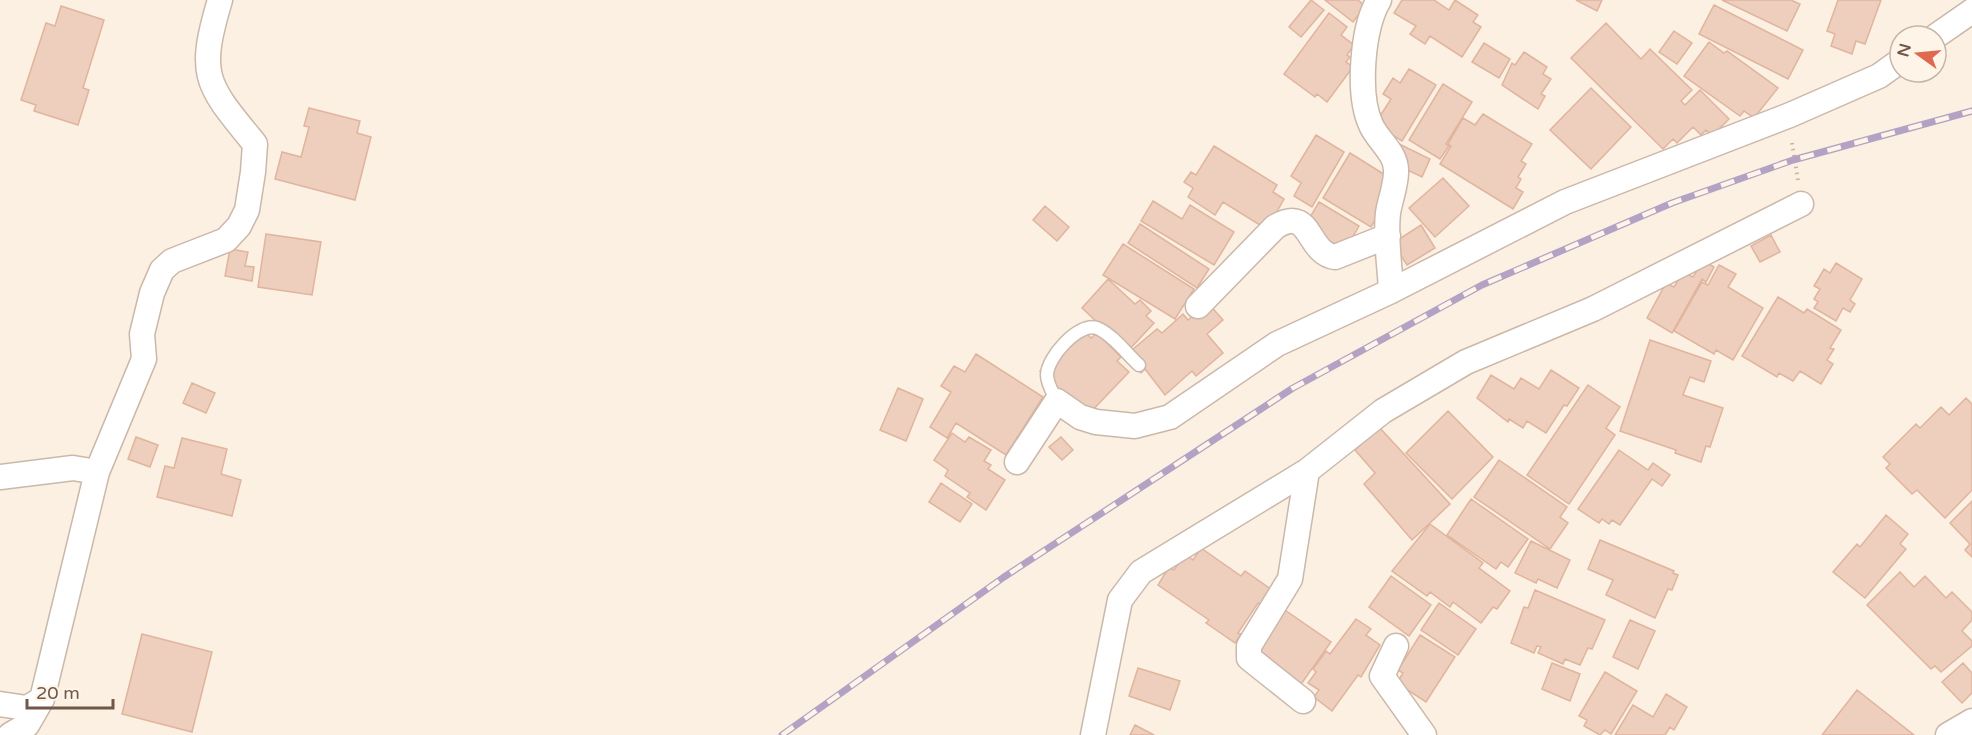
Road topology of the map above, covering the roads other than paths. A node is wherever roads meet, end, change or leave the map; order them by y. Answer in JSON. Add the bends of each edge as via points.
{"nodes":[{"id":1,"x":220,"y":0,"type":"edge"},
{"id":2,"x":1379,"y":0,"type":"edge"},
{"id":3,"x":1972,"y":11,"type":"edge"},
{"id":4,"x":1948,"y":28,"type":"edge"},
{"id":5,"x":1888,"y":70,"type":"edge"},
{"id":6,"x":1801,"y":204,"type":"road end"},
{"id":7,"x":1388,"y":236,"type":"junction"},
{"id":8,"x":1391,"y":291,"type":"junction"},
{"id":9,"x":1198,"y":306,"type":"dead end"},
{"id":10,"x":1139,"y":365,"type":"dead end"},
{"id":11,"x":1057,"y":401,"type":"junction"},
{"id":12,"x":1017,"y":462,"type":"dead end"},
{"id":13,"x":1307,"y":471,"type":"junction"},
{"id":14,"x":97,"y":472,"type":"junction"},
{"id":15,"x":0,"y":477,"type":"edge"},
{"id":16,"x":1396,"y":646,"type":"dead end"},
{"id":17,"x":42,"y":699,"type":"junction"},
{"id":18,"x":1303,"y":701,"type":"dead end"},
{"id":19,"x":0,"y":704,"type":"edge"},
{"id":20,"x":1972,"y":721,"type":"edge"},
{"id":21,"x":10,"y":735,"type":"edge"},
{"id":22,"x":1092,"y":735,"type":"edge"},
{"id":23,"x":1424,"y":735,"type":"edge"},
{"id":24,"x":1948,"y":735,"type":"edge"}],
"edges":[{"from":1,"to":14,"type":"street","via":[[207,57],[209,81],[222,104],[255,144],[247,210],[226,240],[172,261],[162,270],[142,334],[144,359]]},
{"from":2,"to":7,"type":"street","via":[[1368,22],[1364,83],[1371,126],[1387,146],[1396,172]]},
{"from":3,"to":4,"type":"street"},
{"from":5,"to":8,"type":"street","via":[[1790,115],[1565,202]]},
{"from":6,"to":13,"type":"street","via":[[1593,309],[1466,362],[1383,411]]},
{"from":7,"to":8,"type":"street"},
{"from":7,"to":9,"type":"street","via":[[1335,257],[1319,251],[1304,225],[1284,221]]},
{"from":8,"to":11,"type":"street","via":[[1277,344],[1170,417],[1136,426],[1096,422],[1080,417]]},
{"from":10,"to":11,"type":"lane","via":[[1104,332],[1088,327],[1079,329],[1047,369]]},
{"from":11,"to":12,"type":"street"},
{"from":13,"to":18,"type":"street","via":[[1290,579],[1249,646],[1249,658]]},
{"from":13,"to":22,"type":"street","via":[[1141,572],[1120,600]]},
{"from":14,"to":15,"type":"street","via":[[73,468]]},
{"from":14,"to":17,"type":"street"},
{"from":16,"to":23,"type":"street","via":[[1382,676]]},
{"from":17,"to":19,"type":"street","via":[[27,708]]},
{"from":17,"to":21,"type":"street","via":[[27,726]]},
{"from":20,"to":24,"type":"street"}]}
